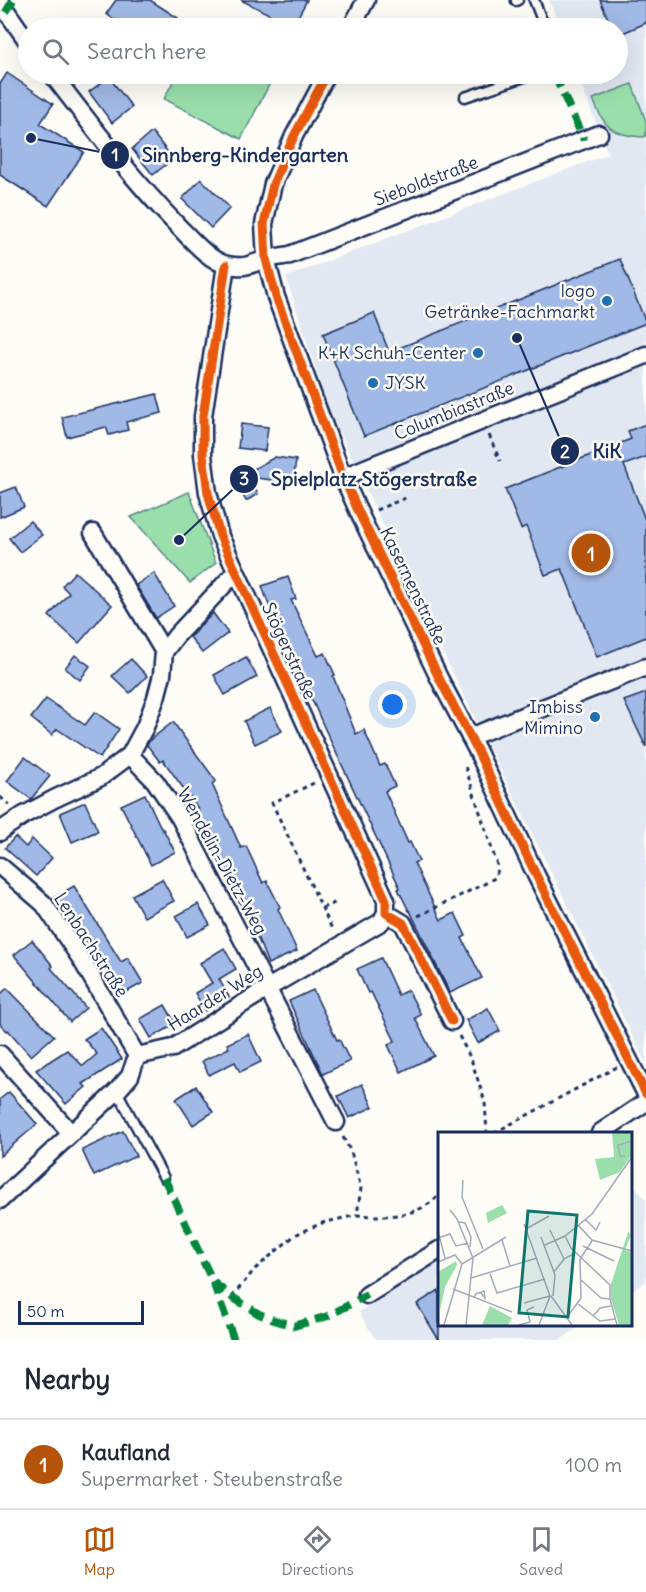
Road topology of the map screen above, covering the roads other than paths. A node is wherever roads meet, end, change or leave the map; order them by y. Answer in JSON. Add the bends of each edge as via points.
{"nodes":[{"id":1,"x":366,"y":0,"type":"edge"},
{"id":2,"x":534,"y":0,"type":"edge"},
{"id":3,"x":2,"y":11,"type":"edge"},
{"id":4,"x":356,"y":18,"type":"edge"},
{"id":5,"x":541,"y":18,"type":"edge"},
{"id":6,"x":18,"y":30,"type":"edge"},
{"id":7,"x":60,"y":84,"type":"edge"},
{"id":8,"x":322,"y":84,"type":"edge"},
{"id":9,"x":503,"y":84,"type":"edge"},
{"id":10,"x":465,"y":97,"type":"dead end"},
{"id":11,"x":599,"y":134,"type":"dead end"},
{"id":12,"x":266,"y":259,"type":"junction"},
{"id":13,"x":226,"y":265,"type":"junction"},
{"id":14,"x":646,"y":355,"type":"edge"},
{"id":15,"x":343,"y":477,"type":"junction"},
{"id":16,"x":93,"y":533,"type":"dead end"},
{"id":17,"x":235,"y":573,"type":"junction"},
{"id":18,"x":164,"y":652,"type":"junction"},
{"id":19,"x":646,"y":667,"type":"edge"},
{"id":20,"x":473,"y":744,"type":"junction"},
{"id":21,"x":130,"y":754,"type":"junction"},
{"id":22,"x":0,"y":832,"type":"edge"},
{"id":23,"x":0,"y":866,"type":"edge"},
{"id":24,"x":386,"y":913,"type":"junction"},
{"id":25,"x":268,"y":988,"type":"junction"},
{"id":26,"x":452,"y":1021,"type":"road end"},
{"id":27,"x":0,"y":1054,"type":"edge"},
{"id":28,"x":137,"y":1056,"type":"junction"},
{"id":29,"x":117,"y":1091,"type":"junction"},
{"id":30,"x":646,"y":1094,"type":"edge"},
{"id":31,"x":646,"y":1102,"type":"edge"},
{"id":32,"x":336,"y":1122,"type":"road end"},
{"id":33,"x":601,"y":1132,"type":"edge"},
{"id":34,"x":71,"y":1133,"type":"junction"},
{"id":35,"x":164,"y":1178,"type":"dead end"},
{"id":36,"x":0,"y":1200,"type":"edge"},
{"id":37,"x":438,"y":1251,"type":"edge"},
{"id":38,"x":367,"y":1295,"type":"dead end"}],
"edges":[{"from":1,"to":4,"type":"street"},
{"from":2,"to":5,"type":"lane"},
{"from":3,"to":6,"type":"street"},
{"from":7,"to":13,"type":"street","via":[[147,194],[193,242]]},
{"from":8,"to":12,"type":"street","name":"Kasernenstraße","via":[[273,184],[264,224]]},
{"from":9,"to":10,"type":"lane"},
{"from":11,"to":12,"type":"street","name":"Sieboldstraße","via":[[290,255]]},
{"from":12,"to":13,"type":"street","via":[[245,267]]},
{"from":12,"to":15,"type":"street","name":"Kasernenstraße","via":[[276,297]]},
{"from":13,"to":17,"type":"street","name":"Stögerstraße","via":[[203,416],[203,455],[208,493]]},
{"from":14,"to":15,"type":"street","name":"Columbiastraße"},
{"from":15,"to":20,"type":"street","name":"Kasernenstraße"},
{"from":16,"to":18,"type":"street"},
{"from":17,"to":18,"type":"street"},
{"from":17,"to":24,"type":"street","name":"Stögerstraße","via":[[386,900]]},
{"from":18,"to":21,"type":"street","via":[[156,698]]},
{"from":19,"to":20,"type":"street"},
{"from":20,"to":30,"type":"street","name":"Kasernenstraße"},
{"from":21,"to":22,"type":"street","via":[[101,777],[54,799]]},
{"from":21,"to":25,"type":"street","name":"Wendelin-Dietz-Weg","via":[[155,781],[180,818]]},
{"from":23,"to":28,"type":"street","name":"Lenbachstraße","via":[[44,904]]},
{"from":24,"to":25,"type":"street","name":"Haarder Weg","via":[[381,922]]},
{"from":24,"to":26,"type":"street","via":[[404,923]]},
{"from":25,"to":28,"type":"street","name":"Haarder Weg","via":[[173,1048]]},
{"from":25,"to":32,"type":"street","name":"Wendelin-Dietz-Weg"},
{"from":27,"to":34,"type":"street"},
{"from":28,"to":29,"type":"street","via":[[130,1076]]},
{"from":29,"to":34,"type":"street"},
{"from":29,"to":35,"type":"lane"},
{"from":31,"to":33,"type":"street"},
{"from":34,"to":36,"type":"street"},
{"from":37,"to":38,"type":"street"}]}
